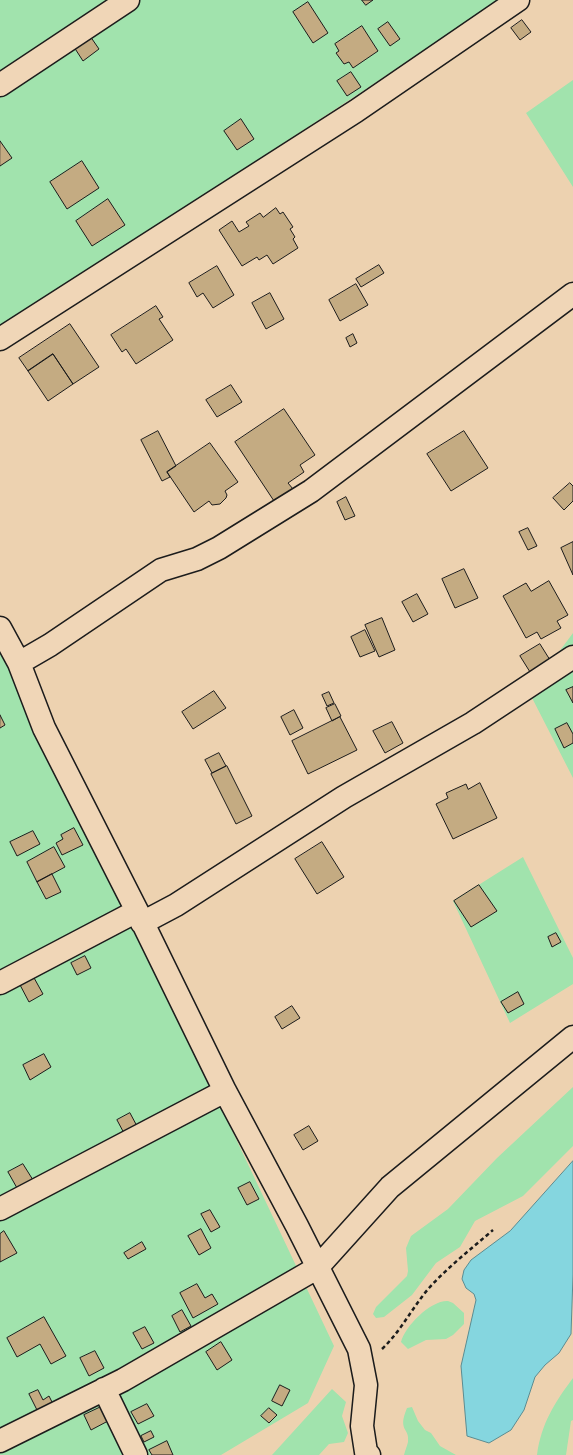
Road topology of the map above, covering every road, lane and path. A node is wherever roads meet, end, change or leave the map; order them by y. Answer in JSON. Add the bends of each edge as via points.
{"nodes":[{"id":1,"x":128,"y":0,"type":"edge"},
{"id":2,"x":518,"y":0,"type":"edge"},
{"id":3,"x":0,"y":85,"type":"edge"},
{"id":4,"x":573,"y":294,"type":"edge"},
{"id":5,"x":0,"y":339,"type":"edge"},
{"id":6,"x":0,"y":628,"type":"edge"},
{"id":7,"x":573,"y":657,"type":"edge"},
{"id":8,"x":19,"y":663,"type":"junction"},
{"id":9,"x":140,"y":917,"type":"junction"},
{"id":10,"x":0,"y":983,"type":"edge"},
{"id":11,"x":573,"y":1037,"type":"edge"},
{"id":12,"x":225,"y":1091,"type":"junction"},
{"id":13,"x":0,"y":1209,"type":"edge"},
{"id":14,"x":493,"y":1230,"type":"dead end"},
{"id":15,"x":317,"y":1268,"type":"junction"},
{"id":16,"x":362,"y":1367,"type":"junction"},
{"id":17,"x":104,"y":1389,"type":"junction"},
{"id":18,"x":0,"y":1441,"type":"edge"},
{"id":19,"x":136,"y":1455,"type":"edge"},
{"id":20,"x":369,"y":1455,"type":"edge"}],
"edges":[{"from":1,"to":3,"type":"lane"},
{"from":2,"to":5,"type":"lane","via":[[356,111]]},
{"from":4,"to":8,"type":"lane","via":[[311,491],[219,548],[197,559],[161,570]]},
{"from":6,"to":8,"type":"lane"},
{"from":7,"to":9,"type":"lane","via":[[473,723],[344,797],[176,905]]},
{"from":8,"to":9,"type":"lane","via":[[44,728]]},
{"from":9,"to":10,"type":"lane"},
{"from":9,"to":12,"type":"lane"},
{"from":11,"to":15,"type":"lane","via":[[390,1188]]},
{"from":12,"to":13,"type":"lane"},
{"from":12,"to":15,"type":"lane"},
{"from":14,"to":16,"type":"path","via":[[428,1289],[390,1341]]},
{"from":15,"to":16,"type":"lane","via":[[359,1349]]},
{"from":15,"to":17,"type":"lane"},
{"from":16,"to":20,"type":"lane","via":[[366,1385],[362,1426],[366,1452]]},
{"from":17,"to":18,"type":"lane"},
{"from":17,"to":19,"type":"lane"}]}
